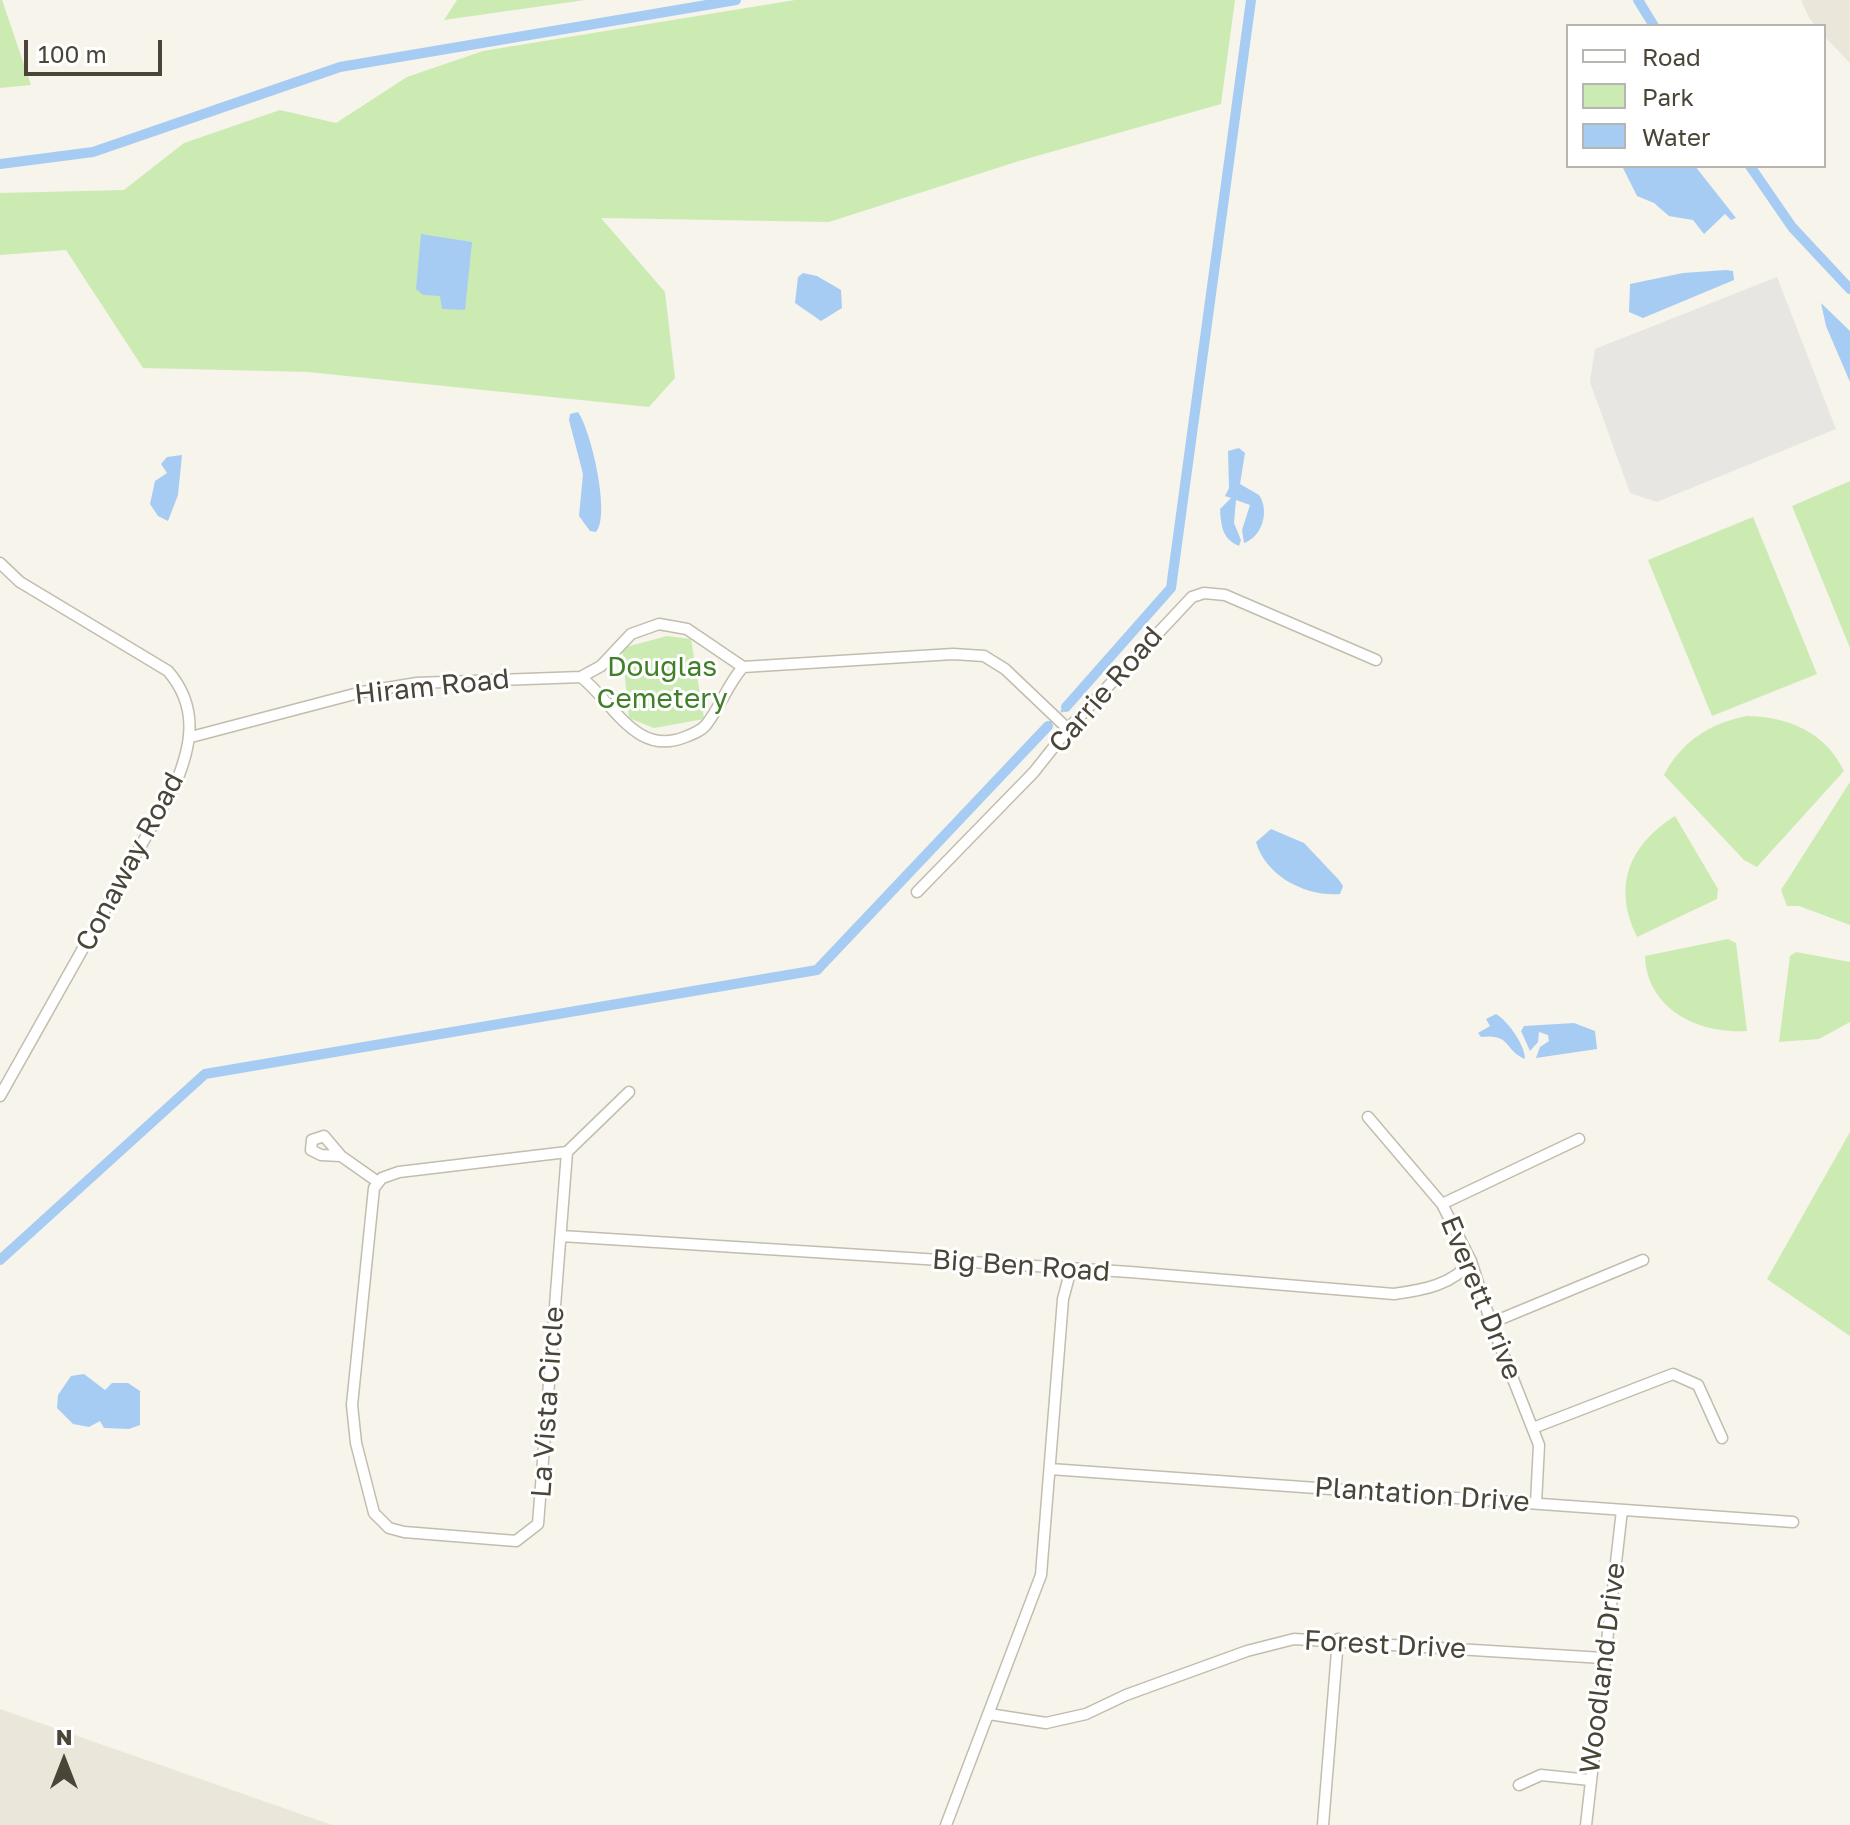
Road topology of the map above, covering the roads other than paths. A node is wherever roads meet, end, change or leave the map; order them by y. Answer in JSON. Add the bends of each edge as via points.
{"nodes":[{"id":1,"x":0,"y":563,"type":"edge"},
{"id":2,"x":1376,"y":660,"type":"dead end"},
{"id":3,"x":743,"y":667,"type":"junction"},
{"id":4,"x":581,"y":677,"type":"junction"},
{"id":5,"x":1068,"y":729,"type":"junction"},
{"id":6,"x":191,"y":737,"type":"junction"},
{"id":7,"x":917,"y":892,"type":"dead end"},
{"id":8,"x":629,"y":1092,"type":"dead end"},
{"id":9,"x":0,"y":1096,"type":"edge"},
{"id":10,"x":1368,"y":1117,"type":"dead end"},
{"id":11,"x":1579,"y":1139,"type":"dead end"},
{"id":12,"x":567,"y":1152,"type":"junction"},
{"id":13,"x":341,"y":1156,"type":"dead end"},
{"id":14,"x":378,"y":1182,"type":"junction"},
{"id":15,"x":1442,"y":1204,"type":"junction"},
{"id":16,"x":561,"y":1236,"type":"junction"},
{"id":17,"x":1643,"y":1260,"type":"dead end"},
{"id":18,"x":1471,"y":1261,"type":"junction"},
{"id":19,"x":1071,"y":1269,"type":"junction"},
{"id":20,"x":1491,"y":1323,"type":"junction"},
{"id":21,"x":1533,"y":1428,"type":"junction"},
{"id":22,"x":1722,"y":1438,"type":"dead end"},
{"id":23,"x":1050,"y":1469,"type":"junction"},
{"id":24,"x":1536,"y":1503,"type":"junction"},
{"id":25,"x":1622,"y":1510,"type":"junction"},
{"id":26,"x":1793,"y":1522,"type":"dead end"},
{"id":27,"x":1338,"y":1639,"type":"junction"},
{"id":28,"x":1603,"y":1658,"type":"junction"},
{"id":29,"x":989,"y":1714,"type":"junction"},
{"id":30,"x":1590,"y":1780,"type":"junction"},
{"id":31,"x":1519,"y":1785,"type":"dead end"},
{"id":32,"x":946,"y":1825,"type":"edge"},
{"id":33,"x":1323,"y":1825,"type":"edge"},
{"id":34,"x":1586,"y":1825,"type":"edge"}],
"edges":[{"from":1,"to":6,"type":"street","name":"Conaway Road","via":[[20,582],[168,671],[187,702]]},
{"from":2,"to":5,"type":"street","name":"Carrie Road","via":[[1225,595],[1204,593],[1180,607]]},
{"from":3,"to":4,"type":"street","via":[[687,629],[659,624],[631,634],[601,666]]},
{"from":3,"to":4,"type":"street","via":[[707,724],[673,742],[656,742],[636,733]]},
{"from":3,"to":5,"type":"street","via":[[984,656]]},
{"from":4,"to":6,"type":"street","name":"Hiram Road","via":[[405,685]]},
{"from":5,"to":7,"type":"street","name":"Carrie Road","via":[[1034,772]]},
{"from":6,"to":9,"type":"street","name":"Conaway Road","via":[[175,785]]},
{"from":8,"to":12,"type":"street"},
{"from":10,"to":15,"type":"street","name":"Everett Drive"},
{"from":11,"to":15,"type":"street"},
{"from":12,"to":14,"type":"street","via":[[399,1172]]},
{"from":12,"to":16,"type":"street","name":"La Vista Circle"},
{"from":13,"to":14,"type":"street"},
{"from":14,"to":16,"type":"street","name":"La Vista Circle","via":[[371,1200],[352,1405],[374,1513],[389,1528],[502,1542],[516,1541],[538,1524]]},
{"from":15,"to":18,"type":"street","name":"Everett Drive"},
{"from":16,"to":19,"type":"street","name":"Big Ben Road"},
{"from":17,"to":20,"type":"street"},
{"from":18,"to":19,"type":"street","name":"Big Ben Road","via":[[1460,1275],[1394,1294]]},
{"from":18,"to":20,"type":"street","name":"Everett Drive"},
{"from":19,"to":23,"type":"street","via":[[1063,1299]]},
{"from":20,"to":21,"type":"street","name":"Everett Drive"},
{"from":21,"to":22,"type":"street","via":[[1673,1374],[1698,1385]]},
{"from":21,"to":24,"type":"street","name":"Everett Drive","via":[[1539,1445]]},
{"from":23,"to":24,"type":"street","name":"Plantation Drive"},
{"from":23,"to":29,"type":"street","via":[[1041,1575]]},
{"from":24,"to":25,"type":"street","name":"Plantation Drive"},
{"from":25,"to":26,"type":"street","name":"Plantation Drive"},
{"from":25,"to":28,"type":"street","name":"Woodland Drive"},
{"from":27,"to":28,"type":"street","name":"Forest Drive"},
{"from":27,"to":29,"type":"street","name":"Forest Drive","via":[[1266,1645],[1086,1714],[1046,1723]]},
{"from":27,"to":33,"type":"street"},
{"from":28,"to":30,"type":"street","name":"Woodland Drive"},
{"from":29,"to":32,"type":"street"},
{"from":30,"to":31,"type":"street","via":[[1541,1775]]},
{"from":30,"to":34,"type":"street","name":"Woodland Drive"}]}
